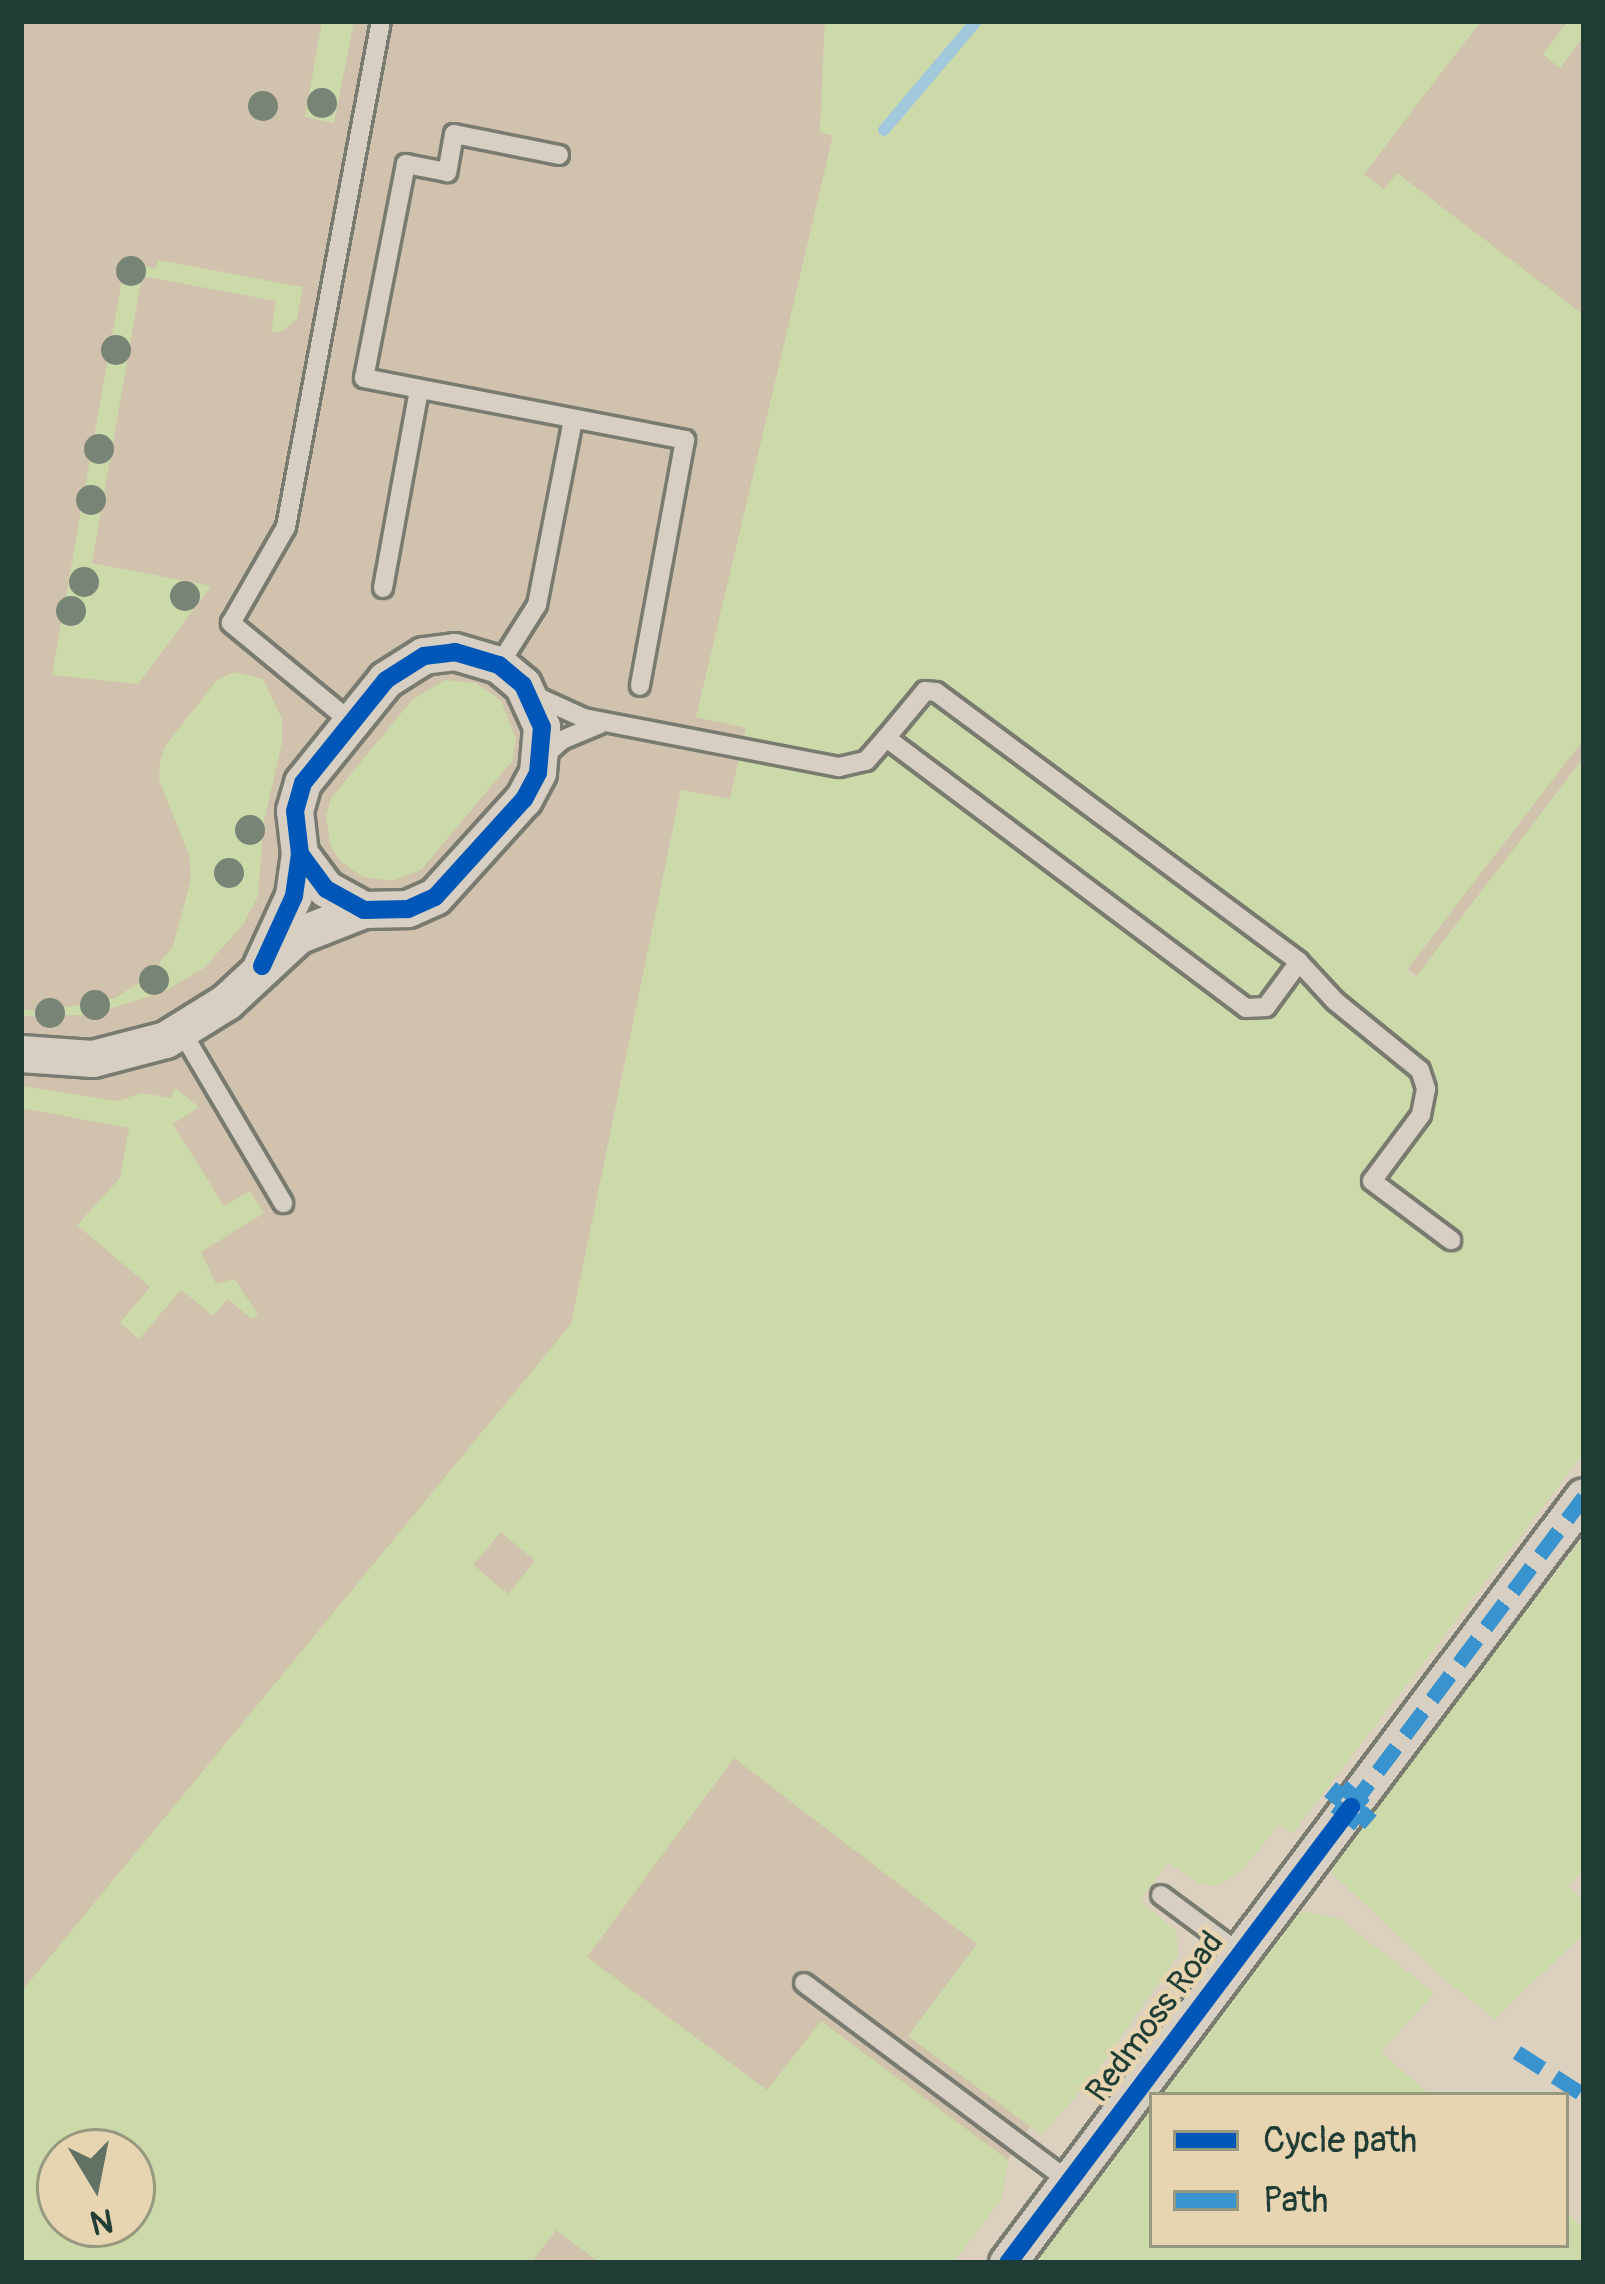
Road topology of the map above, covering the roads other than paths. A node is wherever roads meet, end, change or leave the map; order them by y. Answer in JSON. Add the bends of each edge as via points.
{"nodes":[{"id":1,"x":381,"y":21,"type":"edge"},
{"id":2,"x":560,"y":154,"type":"dead end"},
{"id":3,"x":418,"y":389,"type":"junction"},
{"id":4,"x":573,"y":419,"type":"junction"},
{"id":5,"x":383,"y":588,"type":"dead end"},
{"id":6,"x":500,"y":664,"type":"junction"},
{"id":7,"x":640,"y":686,"type":"dead end"},
{"id":8,"x":527,"y":691,"type":"junction"},
{"id":9,"x":351,"y":722,"type":"junction"},
{"id":10,"x":605,"y":723,"type":"junction"},
{"id":11,"x":886,"y":738,"type":"junction"},
{"id":12,"x":542,"y":758,"type":"junction"},
{"id":13,"x":300,"y":854,"type":"junction"},
{"id":14,"x":364,"y":910,"type":"junction"},
{"id":15,"x":1299,"y":962,"type":"junction"},
{"id":16,"x":262,"y":966,"type":"junction"},
{"id":17,"x":182,"y":1032,"type":"junction"},
{"id":18,"x":21,"y":1054,"type":"edge"},
{"id":19,"x":283,"y":1203,"type":"dead end"},
{"id":20,"x":1451,"y":1240,"type":"dead end"},
{"id":21,"x":1584,"y":1497,"type":"edge"},
{"id":22,"x":1161,"y":1894,"type":"dead end"},
{"id":23,"x":1239,"y":1953,"type":"junction"},
{"id":24,"x":804,"y":1983,"type":"dead end"},
{"id":25,"x":1069,"y":2181,"type":"junction"},
{"id":26,"x":1008,"y":2263,"type":"edge"}],
"edges":[{"from":1,"to":9,"type":"lane","via":[[286,526],[231,623]]},
{"from":2,"to":3,"type":"lane","via":[[454,134],[447,172],[406,164],[364,378]]},
{"from":3,"to":4,"type":"lane"},
{"from":3,"to":5,"type":"lane"},
{"from":4,"to":6,"type":"lane","via":[[537,605]]},
{"from":4,"to":7,"type":"lane","via":[[685,440]]},
{"from":6,"to":8,"type":"street"},
{"from":6,"to":9,"type":"street","via":[[470,653],[424,656],[386,680]]},
{"from":8,"to":10,"type":"lane"},
{"from":8,"to":12,"type":"street","via":[[542,727]]},
{"from":9,"to":13,"type":"street","via":[[297,796]]},
{"from":10,"to":11,"type":"lane","via":[[839,767],[866,761]]},
{"from":10,"to":12,"type":"lane","via":[[562,740]]},
{"from":11,"to":15,"type":"lane","via":[[917,696],[936,692]]},
{"from":11,"to":15,"type":"lane","via":[[1246,1008],[1266,1007]]},
{"from":12,"to":14,"type":"street","via":[[524,800],[444,890],[408,909]]},
{"from":13,"to":14,"type":"street","via":[[326,890]]},
{"from":13,"to":16,"type":"street","via":[[285,925]]},
{"from":14,"to":16,"type":"street","via":[[312,928]]},
{"from":15,"to":20,"type":"lane","via":[[1420,1070],[1420,1115],[1372,1181]]},
{"from":16,"to":17,"type":"street"},
{"from":17,"to":18,"type":"street","via":[[93,1058]]},
{"from":17,"to":19,"type":"lane"},
{"from":21,"to":23,"type":"street","name":"Redmoss Road"},
{"from":22,"to":23,"type":"lane"},
{"from":23,"to":25,"type":"street","name":"Redmoss Road"},
{"from":24,"to":25,"type":"lane"},
{"from":25,"to":26,"type":"street","name":"Redmoss Road"}]}
